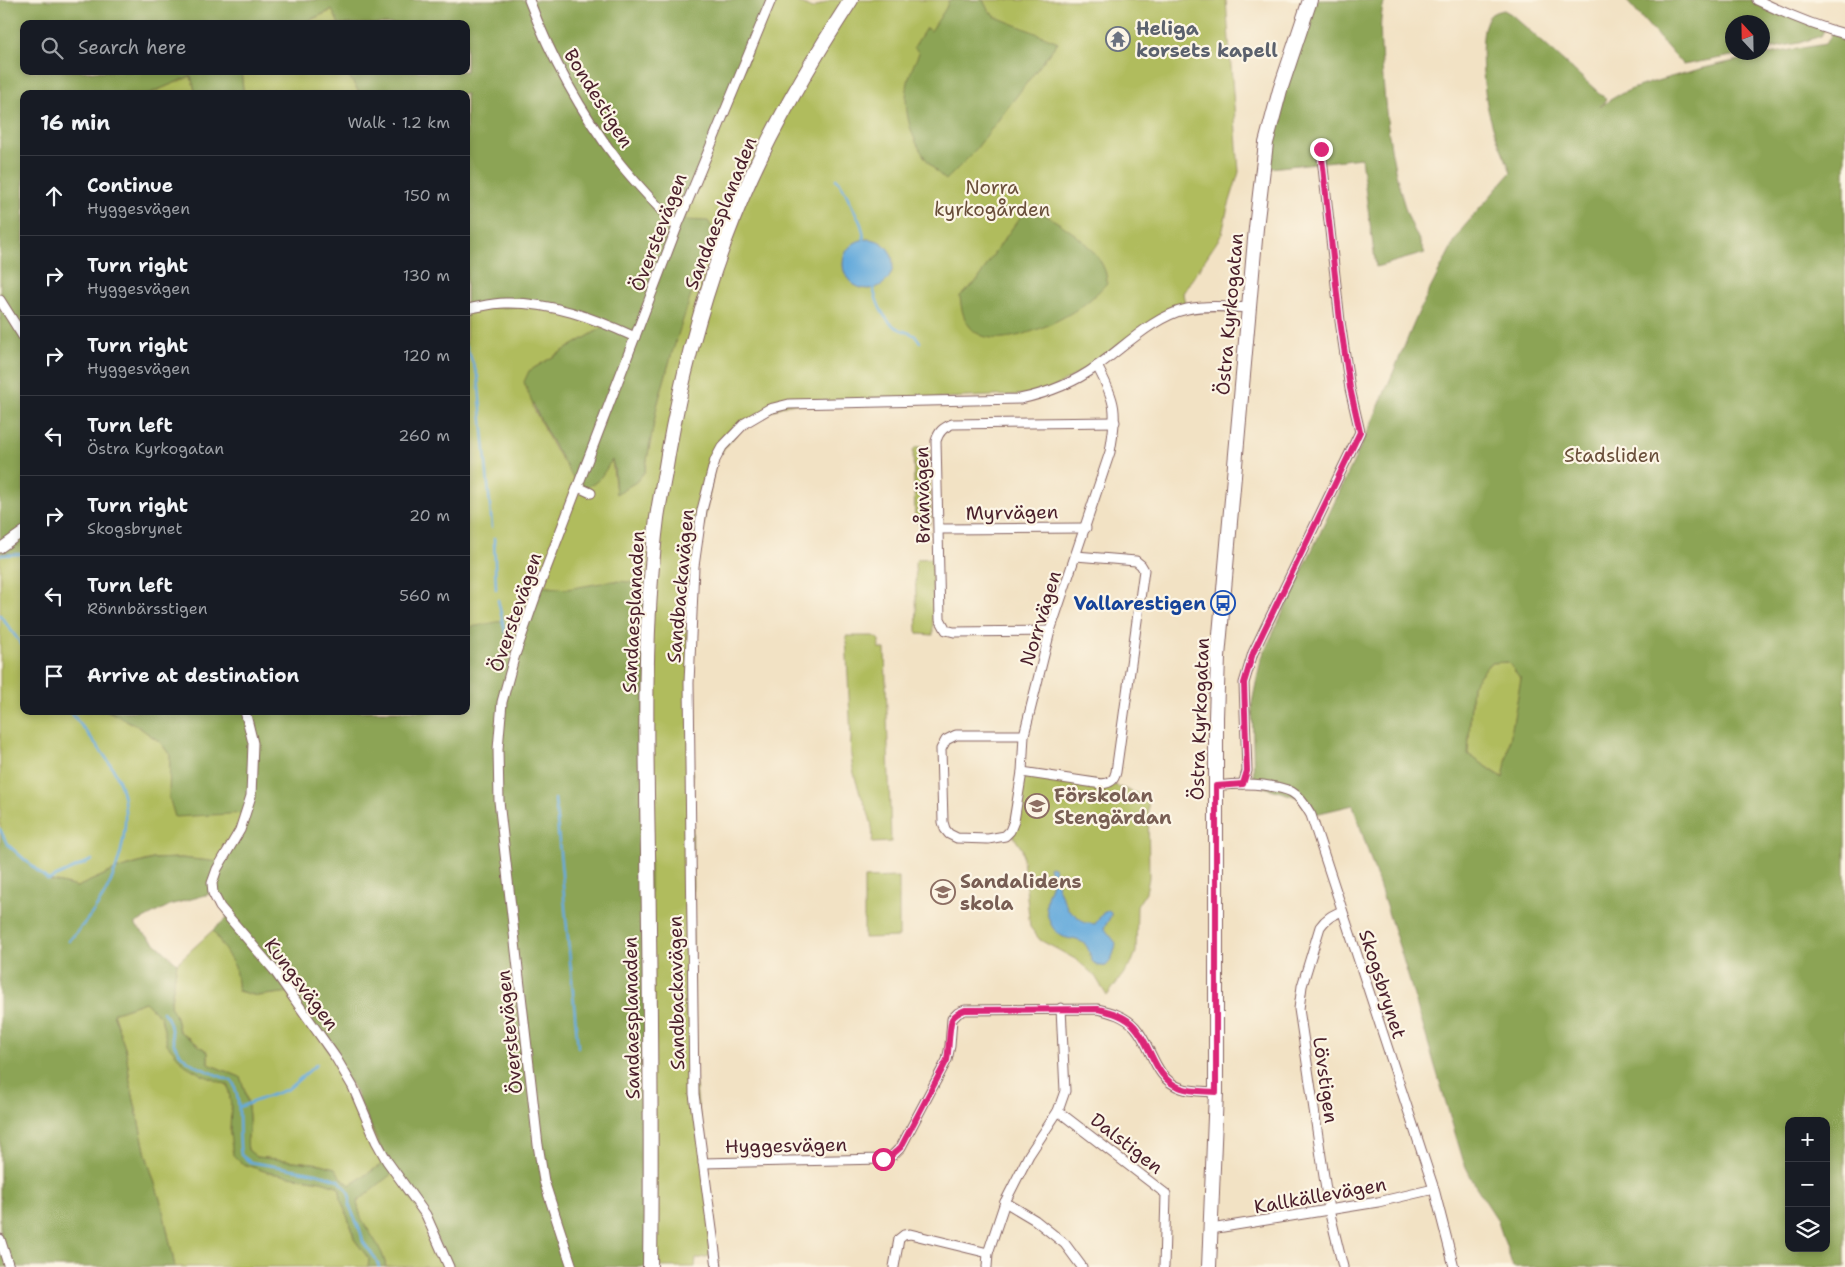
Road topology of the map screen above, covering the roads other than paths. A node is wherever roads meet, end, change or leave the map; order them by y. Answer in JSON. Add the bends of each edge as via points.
{"nodes":[{"id":1,"x":529,"y":0,"type":"edge"},
{"id":2,"x":771,"y":0,"type":"edge"},
{"id":3,"x":851,"y":0,"type":"edge"},
{"id":4,"x":1310,"y":0,"type":"edge"},
{"id":5,"x":1757,"y":0,"type":"edge"},
{"id":6,"x":1845,"y":34,"type":"edge"},
{"id":7,"x":1321,"y":149,"type":"dead end"},
{"id":8,"x":677,"y":227,"type":"junction"},
{"id":9,"x":0,"y":300,"type":"edge"},
{"id":10,"x":470,"y":308,"type":"edge"},
{"id":11,"x":1249,"y":308,"type":"junction"},
{"id":12,"x":20,"y":332,"type":"edge"},
{"id":13,"x":635,"y":337,"type":"junction"},
{"id":14,"x":1097,"y":366,"type":"junction"},
{"id":15,"x":1115,"y":422,"type":"junction"},
{"id":16,"x":578,"y":487,"type":"junction"},
{"id":17,"x":591,"y":493,"type":"dead end"},
{"id":18,"x":1086,"y":528,"type":"junction"},
{"id":19,"x":939,"y":529,"type":"junction"},
{"id":20,"x":20,"y":534,"type":"edge"},
{"id":21,"x":0,"y":548,"type":"edge"},
{"id":22,"x":1076,"y":556,"type":"junction"},
{"id":23,"x":1050,"y":631,"type":"junction"},
{"id":24,"x":246,"y":715,"type":"edge"},
{"id":25,"x":1024,"y":736,"type":"junction"},
{"id":26,"x":1022,"y":772,"type":"junction"},
{"id":27,"x":1243,"y":784,"type":"junction"},
{"id":28,"x":1216,"y":786,"type":"junction"},
{"id":29,"x":1342,"y":911,"type":"junction"},
{"id":30,"x":1061,"y":1008,"type":"junction"},
{"id":31,"x":1216,"y":1092,"type":"junction"},
{"id":32,"x":1058,"y":1111,"type":"junction"},
{"id":33,"x":703,"y":1163,"type":"junction"},
{"id":34,"x":1434,"y":1189,"type":"junction"},
{"id":35,"x":1005,"y":1202,"type":"junction"},
{"id":36,"x":1329,"y":1210,"type":"junction"},
{"id":37,"x":1211,"y":1229,"type":"junction"},
{"id":38,"x":0,"y":1239,"type":"edge"},
{"id":39,"x":988,"y":1253,"type":"junction"},
{"id":40,"x":9,"y":1267,"type":"edge"},
{"id":41,"x":449,"y":1267,"type":"edge"},
{"id":42,"x":572,"y":1267,"type":"edge"},
{"id":43,"x":650,"y":1267,"type":"edge"},
{"id":44,"x":717,"y":1267,"type":"edge"},
{"id":45,"x":894,"y":1267,"type":"edge"},
{"id":46,"x":987,"y":1267,"type":"edge"},
{"id":47,"x":1082,"y":1267,"type":"edge"},
{"id":48,"x":1164,"y":1267,"type":"edge"},
{"id":49,"x":1209,"y":1267,"type":"edge"},
{"id":50,"x":1343,"y":1267,"type":"edge"},
{"id":51,"x":1454,"y":1267,"type":"edge"}],
"edges":[{"from":1,"to":8,"type":"street","name":"Bondestigen","via":[[566,83],[591,124],[619,162]]},
{"from":2,"to":8,"type":"street","name":"Överstevägen"},
{"from":3,"to":43,"type":"main road","name":"Sandaesplanaden","via":[[785,109],[751,177],[722,248],[695,330],[675,414],[657,516],[647,673]]},
{"from":4,"to":11,"type":"main road","name":"Östra Kyrkogatan","via":[[1266,143]]},
{"from":5,"to":6,"type":"street","via":[[1825,29]]},
{"from":7,"to":27,"type":"street","via":[[1340,321],[1360,432],[1253,653],[1244,683],[1247,771]]},
{"from":8,"to":13,"type":"street","name":"Överstevägen"},
{"from":9,"to":12,"type":"street"},
{"from":10,"to":13,"type":"street","via":[[503,302],[542,305],[587,316]]},
{"from":11,"to":14,"type":"street","name":"Sandbackavägen","via":[[1186,309],[1157,322]]},
{"from":11,"to":28,"type":"main road","name":"Östra Kyrkogatan","via":[[1217,671]]},
{"from":13,"to":16,"type":"street","name":"Överstevägen"},
{"from":14,"to":15,"type":"street","name":"Norrvägen","via":[[1112,398]]},
{"from":14,"to":33,"type":"street","name":"Sandbackavägen","via":[[1070,383],[1020,399],[788,404],[775,407],[745,423],[722,446],[715,460],[702,510],[694,566],[689,683],[694,1094]]},
{"from":15,"to":18,"type":"street","name":"Norrvägen","via":[[1110,452]]},
{"from":15,"to":19,"type":"street","name":"Brånvägen","via":[[952,424],[945,427],[938,433],[936,441]]},
{"from":16,"to":17,"type":"street"},
{"from":16,"to":42,"type":"street","name":"Överstevägen","via":[[514,658],[502,702],[498,748],[500,801],[538,1146],[544,1181]]},
{"from":18,"to":19,"type":"street","name":"Myrvägen"},
{"from":18,"to":22,"type":"street","name":"Norrvägen"},
{"from":19,"to":23,"type":"street","name":"Brånvägen","via":[[940,619],[946,630]]},
{"from":20,"to":21,"type":"street"},
{"from":22,"to":23,"type":"street","name":"Norrvägen"},
{"from":22,"to":26,"type":"street","via":[[1136,562],[1144,570],[1116,772],[1114,779],[1102,784]]},
{"from":23,"to":25,"type":"street","name":"Norrvägen"},
{"from":24,"to":41,"type":"street","name":"Kungsvägen","via":[[253,744],[251,796],[240,830],[217,869],[212,883],[214,893],[220,907],[274,970],[336,1058],[353,1087],[376,1141],[426,1216]]},
{"from":25,"to":26,"type":"street","name":"Norrvägen"},
{"from":25,"to":26,"type":"street","name":"Norrvägen","via":[[956,735],[946,740],[941,749],[943,822],[949,834],[956,838],[1005,836],[1014,821]]},
{"from":27,"to":28,"type":"street","name":"Skogsbrynet"},
{"from":27,"to":29,"type":"street","name":"Skogsbrynet","via":[[1279,786],[1304,804]]},
{"from":28,"to":31,"type":"main road","name":"Östra Kyrkogatan"},
{"from":29,"to":34,"type":"street","name":"Skogsbrynet"},
{"from":29,"to":36,"type":"street","name":"Lövstigen","via":[[1320,927],[1299,997]]},
{"from":30,"to":31,"type":"street","name":"Hyggesvägen","via":[[1098,1009],[1120,1016],[1135,1026],[1156,1065],[1170,1081],[1181,1088]]},
{"from":30,"to":32,"type":"street","via":[[1064,1091]]},
{"from":30,"to":33,"type":"street","name":"Hyggesvägen","via":[[965,1010],[958,1013],[952,1019],[947,1060],[901,1147],[883,1159]]},
{"from":31,"to":37,"type":"main road","name":"Östra Kyrkogatan"},
{"from":32,"to":35,"type":"street","via":[[1029,1155]]},
{"from":32,"to":48,"type":"street","name":"Dalstigen","via":[[1166,1194]]},
{"from":33,"to":44,"type":"street","name":"Sandbackavägen"},
{"from":34,"to":36,"type":"street","name":"Kallkällevägen"},
{"from":34,"to":51,"type":"street","name":"Skogsbrynet"},
{"from":35,"to":39,"type":"street"},
{"from":35,"to":47,"type":"street","via":[[1065,1244]]},
{"from":36,"to":37,"type":"street","name":"Kallkällevägen"},
{"from":36,"to":50,"type":"street","name":"Lövstigen"},
{"from":37,"to":49,"type":"main road","name":"Östra Kyrkogatan"},
{"from":38,"to":40,"type":"street"},
{"from":39,"to":45,"type":"street","via":[[910,1234],[898,1239]]},
{"from":39,"to":46,"type":"street"}]}
